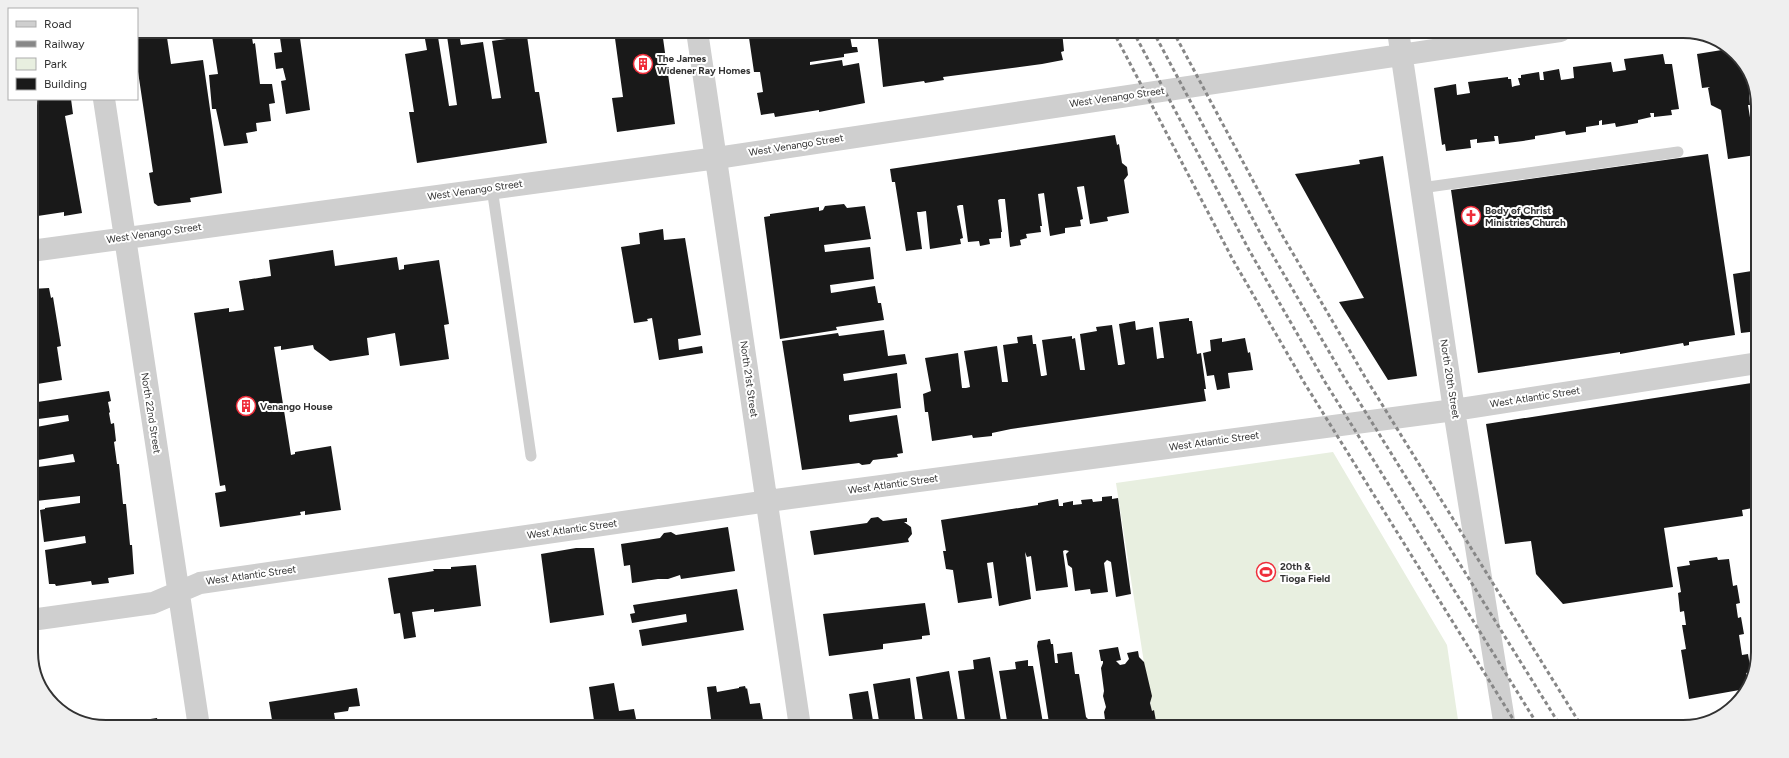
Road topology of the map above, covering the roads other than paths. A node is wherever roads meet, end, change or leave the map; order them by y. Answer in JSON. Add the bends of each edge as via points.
{"nodes":[{"id":1,"x":698,"y":38,"type":"edge"},
{"id":2,"x":1399,"y":38,"type":"edge"},
{"id":3,"x":1514,"y":38,"type":"edge"},
{"id":4,"x":1401,"y":55,"type":"junction"},
{"id":5,"x":104,"y":100,"type":"edge"},
{"id":6,"x":1678,"y":152,"type":"dead end"},
{"id":7,"x":716,"y":158,"type":"junction"},
{"id":8,"x":492,"y":188,"type":"junction"},
{"id":9,"x":1421,"y":188,"type":"junction"},
{"id":10,"x":124,"y":237,"type":"junction"},
{"id":11,"x":38,"y":250,"type":"edge"},
{"id":12,"x":1751,"y":363,"type":"edge"},
{"id":13,"x":1454,"y":410,"type":"junction"},
{"id":14,"x":532,"y":456,"type":"dead end"},
{"id":15,"x":768,"y":501,"type":"junction"},
{"id":16,"x":178,"y":591,"type":"junction"},
{"id":17,"x":38,"y":619,"type":"edge"},
{"id":18,"x":198,"y":720,"type":"edge"},
{"id":19,"x":799,"y":720,"type":"edge"},
{"id":20,"x":1504,"y":720,"type":"edge"}],
"edges":[{"from":1,"to":7,"type":"street","name":"North 21st Street"},
{"from":2,"to":4,"type":"street","name":"North 20th Street"},
{"from":3,"to":4,"type":"street","name":"West Venango Street"},
{"from":4,"to":7,"type":"street","name":"West Venango Street"},
{"from":4,"to":9,"type":"street","name":"North 20th Street"},
{"from":5,"to":10,"type":"street","name":"North 22nd Street"},
{"from":6,"to":9,"type":"lane"},
{"from":7,"to":8,"type":"street","name":"West Venango Street"},
{"from":7,"to":15,"type":"street","name":"North 21st Street"},
{"from":8,"to":10,"type":"street","name":"West Venango Street"},
{"from":8,"to":14,"type":"lane"},
{"from":9,"to":13,"type":"street","name":"North 20th Street"},
{"from":10,"to":11,"type":"street","name":"West Venango Street"},
{"from":10,"to":16,"type":"street","name":"North 22nd Street"},
{"from":12,"to":13,"type":"street","name":"West Atlantic Street"},
{"from":13,"to":15,"type":"street","name":"West Atlantic Street"},
{"from":13,"to":20,"type":"street","name":"North 20th Street"},
{"from":15,"to":16,"type":"street","name":"West Atlantic Street","via":[[200,583]]},
{"from":15,"to":19,"type":"street","name":"North 21st Street"},
{"from":16,"to":17,"type":"street","name":"West Atlantic Street","via":[[153,603]]},
{"from":16,"to":18,"type":"street","name":"North 22nd Street"}]}
